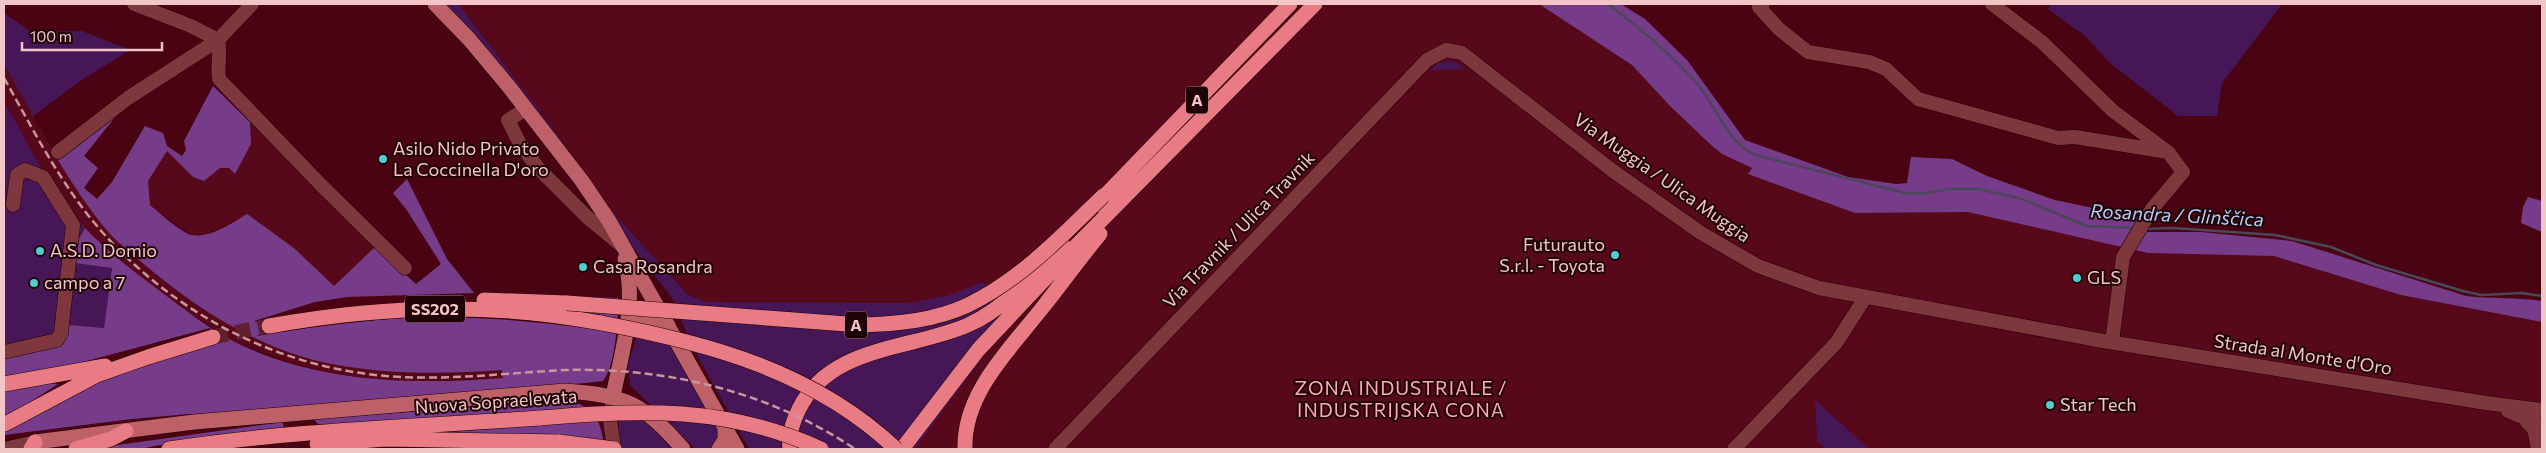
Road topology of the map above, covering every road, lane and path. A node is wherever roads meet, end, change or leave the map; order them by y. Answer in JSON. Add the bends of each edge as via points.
{"nodes":[{"id":1,"x":134,"y":4,"type":"edge"},
{"id":2,"x":252,"y":4,"type":"edge"},
{"id":3,"x":436,"y":4,"type":"edge"},
{"id":4,"x":1290,"y":4,"type":"edge"},
{"id":5,"x":1315,"y":4,"type":"edge"},
{"id":6,"x":1763,"y":4,"type":"edge"},
{"id":7,"x":1992,"y":4,"type":"edge"},
{"id":8,"x":218,"y":40,"type":"junction"},
{"id":9,"x":1446,"y":50,"type":"joint"},
{"id":10,"x":526,"y":109,"type":"junction"},
{"id":11,"x":58,"y":152,"type":"dead end"},
{"id":12,"x":2168,"y":152,"type":"junction"},
{"id":13,"x":1155,"y":166,"type":"junction"},
{"id":14,"x":1104,"y":196,"type":"junction"},
{"id":15,"x":13,"y":204,"type":"dead end"},
{"id":16,"x":622,"y":246,"type":"junction"},
{"id":17,"x":405,"y":268,"type":"dead end"},
{"id":18,"x":1865,"y":298,"type":"junction"},
{"id":19,"x":310,"y":319,"type":"junction"},
{"id":20,"x":269,"y":326,"type":"tunnel mouth"},
{"id":21,"x":668,"y":326,"type":"junction"},
{"id":22,"x":626,"y":331,"type":"junction"},
{"id":23,"x":212,"y":337,"type":"tunnel mouth"},
{"id":24,"x":2113,"y":342,"type":"junction"},
{"id":25,"x":4,"y":352,"type":"edge"},
{"id":26,"x":148,"y":357,"type":"junction"},
{"id":27,"x":4,"y":384,"type":"edge"},
{"id":28,"x":613,"y":396,"type":"junction"},
{"id":29,"x":2486,"y":403,"type":"junction"},
{"id":30,"x":2542,"y":410,"type":"edge"},
{"id":31,"x":2522,"y":416,"type":"junction"},
{"id":32,"x":5,"y":424,"type":"dead end"},
{"id":33,"x":725,"y":428,"type":"junction"},
{"id":34,"x":126,"y":430,"type":"junction"},
{"id":35,"x":2542,"y":430,"type":"edge"},
{"id":36,"x":35,"y":447,"type":"edge"},
{"id":37,"x":1063,"y":447,"type":"edge"},
{"id":38,"x":4,"y":449,"type":"edge"},
{"id":39,"x":76,"y":449,"type":"edge"},
{"id":40,"x":168,"y":449,"type":"edge"},
{"id":41,"x":198,"y":449,"type":"edge"},
{"id":42,"x":614,"y":449,"type":"edge"},
{"id":43,"x":683,"y":449,"type":"edge"},
{"id":44,"x":719,"y":449,"type":"edge"},
{"id":45,"x":737,"y":449,"type":"edge"},
{"id":46,"x":790,"y":449,"type":"edge"},
{"id":47,"x":821,"y":449,"type":"edge"},
{"id":48,"x":896,"y":449,"type":"edge"},
{"id":49,"x":902,"y":449,"type":"edge"},
{"id":50,"x":965,"y":449,"type":"edge"},
{"id":51,"x":1734,"y":449,"type":"edge"},
{"id":52,"x":2538,"y":449,"type":"edge"}],
"edges":[{"from":1,"to":8,"type":"street"},
{"from":2,"to":8,"type":"street"},
{"from":3,"to":10,"type":"main road"},
{"from":4,"to":14,"type":"highway","number":"A"},
{"from":5,"to":13,"type":"highway","number":"A"},
{"from":6,"to":12,"type":"street","via":[[1760,6],[1766,16],[1808,52],[1869,62],[1886,69],[1918,99],[2058,138],[2075,137]]},
{"from":7,"to":12,"type":"street","via":[[2042,42],[2113,111]]},
{"from":8,"to":11,"type":"street","via":[[128,98]]},
{"from":8,"to":17,"type":"street","via":[[221,53],[219,79]]},
{"from":9,"to":18,"type":"street","name":"Via Muggia / Ulica Muggia","via":[[1462,53],[1613,171],[1701,232],[1750,261],[1819,288]]},
{"from":9,"to":37,"type":"street","name":"Via Travnik / Ulica Travnik","via":[[1427,60]]},
{"from":10,"to":16,"type":"main road","via":[[582,181]]},
{"from":10,"to":16,"type":"street","via":[[508,120],[528,157],[587,217]]},
{"from":12,"to":24,"type":"street","via":[[2184,172],[2159,199],[2123,257]]},
{"from":13,"to":49,"type":"highway","number":"A","via":[[978,350]]},
{"from":13,"to":50,"type":"highway","number":"A","via":[[992,372],[972,410]]},
{"from":14,"to":19,"type":"highway","number":"A","bridge":true,"via":[[1044,253],[1004,284],[967,306],[896,324],[860,325],[568,303],[474,300],[388,303],[349,308]]},
{"from":14,"to":46,"type":"highway","number":"A","bridge":true,"via":[[1042,266],[1003,304],[969,325],[863,356],[836,368],[818,382],[803,400],[793,421]]},
{"from":15,"to":25,"type":"street","via":[[17,175],[25,170],[33,172],[50,186],[73,225],[61,333],[57,340]]},
{"from":16,"to":21,"type":"main road"},
{"from":16,"to":22,"type":"main road","via":[[630,285]]},
{"from":18,"to":24,"type":"street","name":"Via Muggia / Ulica Muggia"},
{"from":18,"to":51,"type":"street","via":[[1836,343]]},
{"from":19,"to":20,"type":"highway","number":"SS202"},
{"from":19,"to":48,"type":"highway","number":"SS202","bridge":true,"via":[[351,313],[450,309],[535,313],[655,333],[720,350],[776,371],[834,400]]},
{"from":21,"to":22,"type":"main road","via":[[642,322]]},
{"from":21,"to":33,"type":"main road"},
{"from":22,"to":28,"type":"main road"},
{"from":23,"to":26,"type":"highway"},
{"from":24,"to":29,"type":"street","name":"Strada al Monte d'Oro"},
{"from":26,"to":27,"type":"highway"},
{"from":26,"to":32,"type":"highway","via":[[98,376]]},
{"from":28,"to":34,"type":"main road","via":[[564,391]]},
{"from":28,"to":42,"type":"street","via":[[610,420]]},
{"from":28,"to":43,"type":"main road","via":[[645,411]]},
{"from":29,"to":30,"type":"street","name":"Strada al Monte d'Oro"},
{"from":29,"to":31,"type":"street","name":"Strada al Monte d'Oro"},
{"from":31,"to":35,"type":"street","name":"Strada al Monte d'Oro","via":[[2535,422]]},
{"from":31,"to":52,"type":"street","via":[[2534,430]]},
{"from":33,"to":44,"type":"main road","via":[[725,440]]},
{"from":33,"to":45,"type":"main road"},
{"from":34,"to":36,"type":"main road"},
{"from":34,"to":39,"type":"highway","via":[[111,439]]},
{"from":36,"to":38,"type":"street"},
{"from":40,"to":47,"type":"highway","name":"Nuova Sopraelevata","bridge":true,"via":[[339,432],[624,412],[710,416],[766,428]]},
{"from":41,"to":42,"type":"highway","bridge":true,"via":[[386,439],[559,442]]}]}
